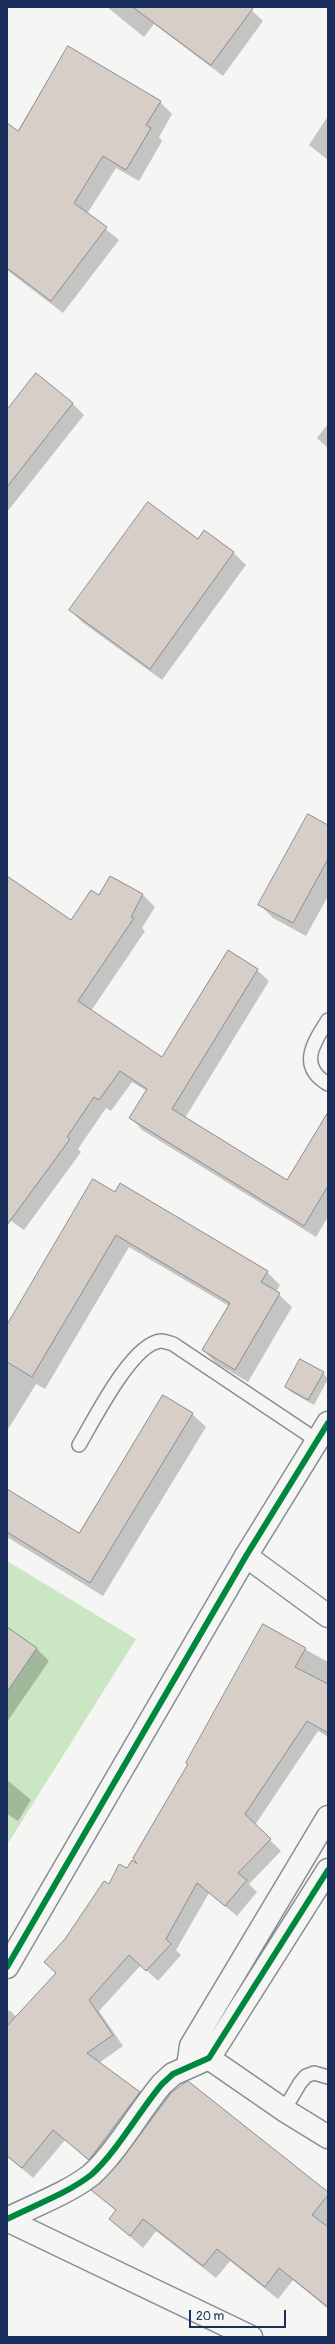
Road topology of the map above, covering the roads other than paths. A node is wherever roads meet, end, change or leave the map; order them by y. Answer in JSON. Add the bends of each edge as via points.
{"nodes":[{"id":1,"x":328,"y":1020,"type":"edge"},
{"id":2,"x":328,"y":1084,"type":"edge"},
{"id":3,"x":323,"y":1432,"type":"edge"},
{"id":4,"x":79,"y":1445,"type":"dead end"},
{"id":5,"x":246,"y":1556,"type":"junction"},
{"id":6,"x":328,"y":1616,"type":"edge"},
{"id":7,"x":328,"y":1817,"type":"edge"},
{"id":8,"x":328,"y":1870,"type":"edge"},
{"id":9,"x":7,"y":1966,"type":"edge"},
{"id":10,"x":190,"y":2056,"type":"junction"},
{"id":11,"x":209,"y":2058,"type":"junction"},
{"id":12,"x":328,"y":2077,"type":"edge"},
{"id":13,"x":284,"y":2110,"type":"junction"},
{"id":14,"x":328,"y":2137,"type":"edge"},
{"id":15,"x":7,"y":2220,"type":"edge"},
{"id":16,"x":251,"y":2337,"type":"edge"}],
"edges":[{"from":1,"to":2,"type":"lane","via":[[311,1049],[310,1058],[313,1070]]},
{"from":3,"to":4,"type":"lane","via":[[173,1344],[161,1341],[140,1351],[124,1370]]},
{"from":3,"to":5,"type":"street"},
{"from":5,"to":6,"type":"street"},
{"from":5,"to":9,"type":"street"},
{"from":7,"to":10,"type":"street"},
{"from":8,"to":11,"type":"street"},
{"from":10,"to":11,"type":"street"},
{"from":10,"to":15,"type":"street","via":[[162,2084],[91,2175]]},
{"from":11,"to":13,"type":"street"},
{"from":12,"to":13,"type":"lane","via":[[314,2072],[306,2076]]},
{"from":13,"to":14,"type":"street"},
{"from":15,"to":16,"type":"street"}]}
